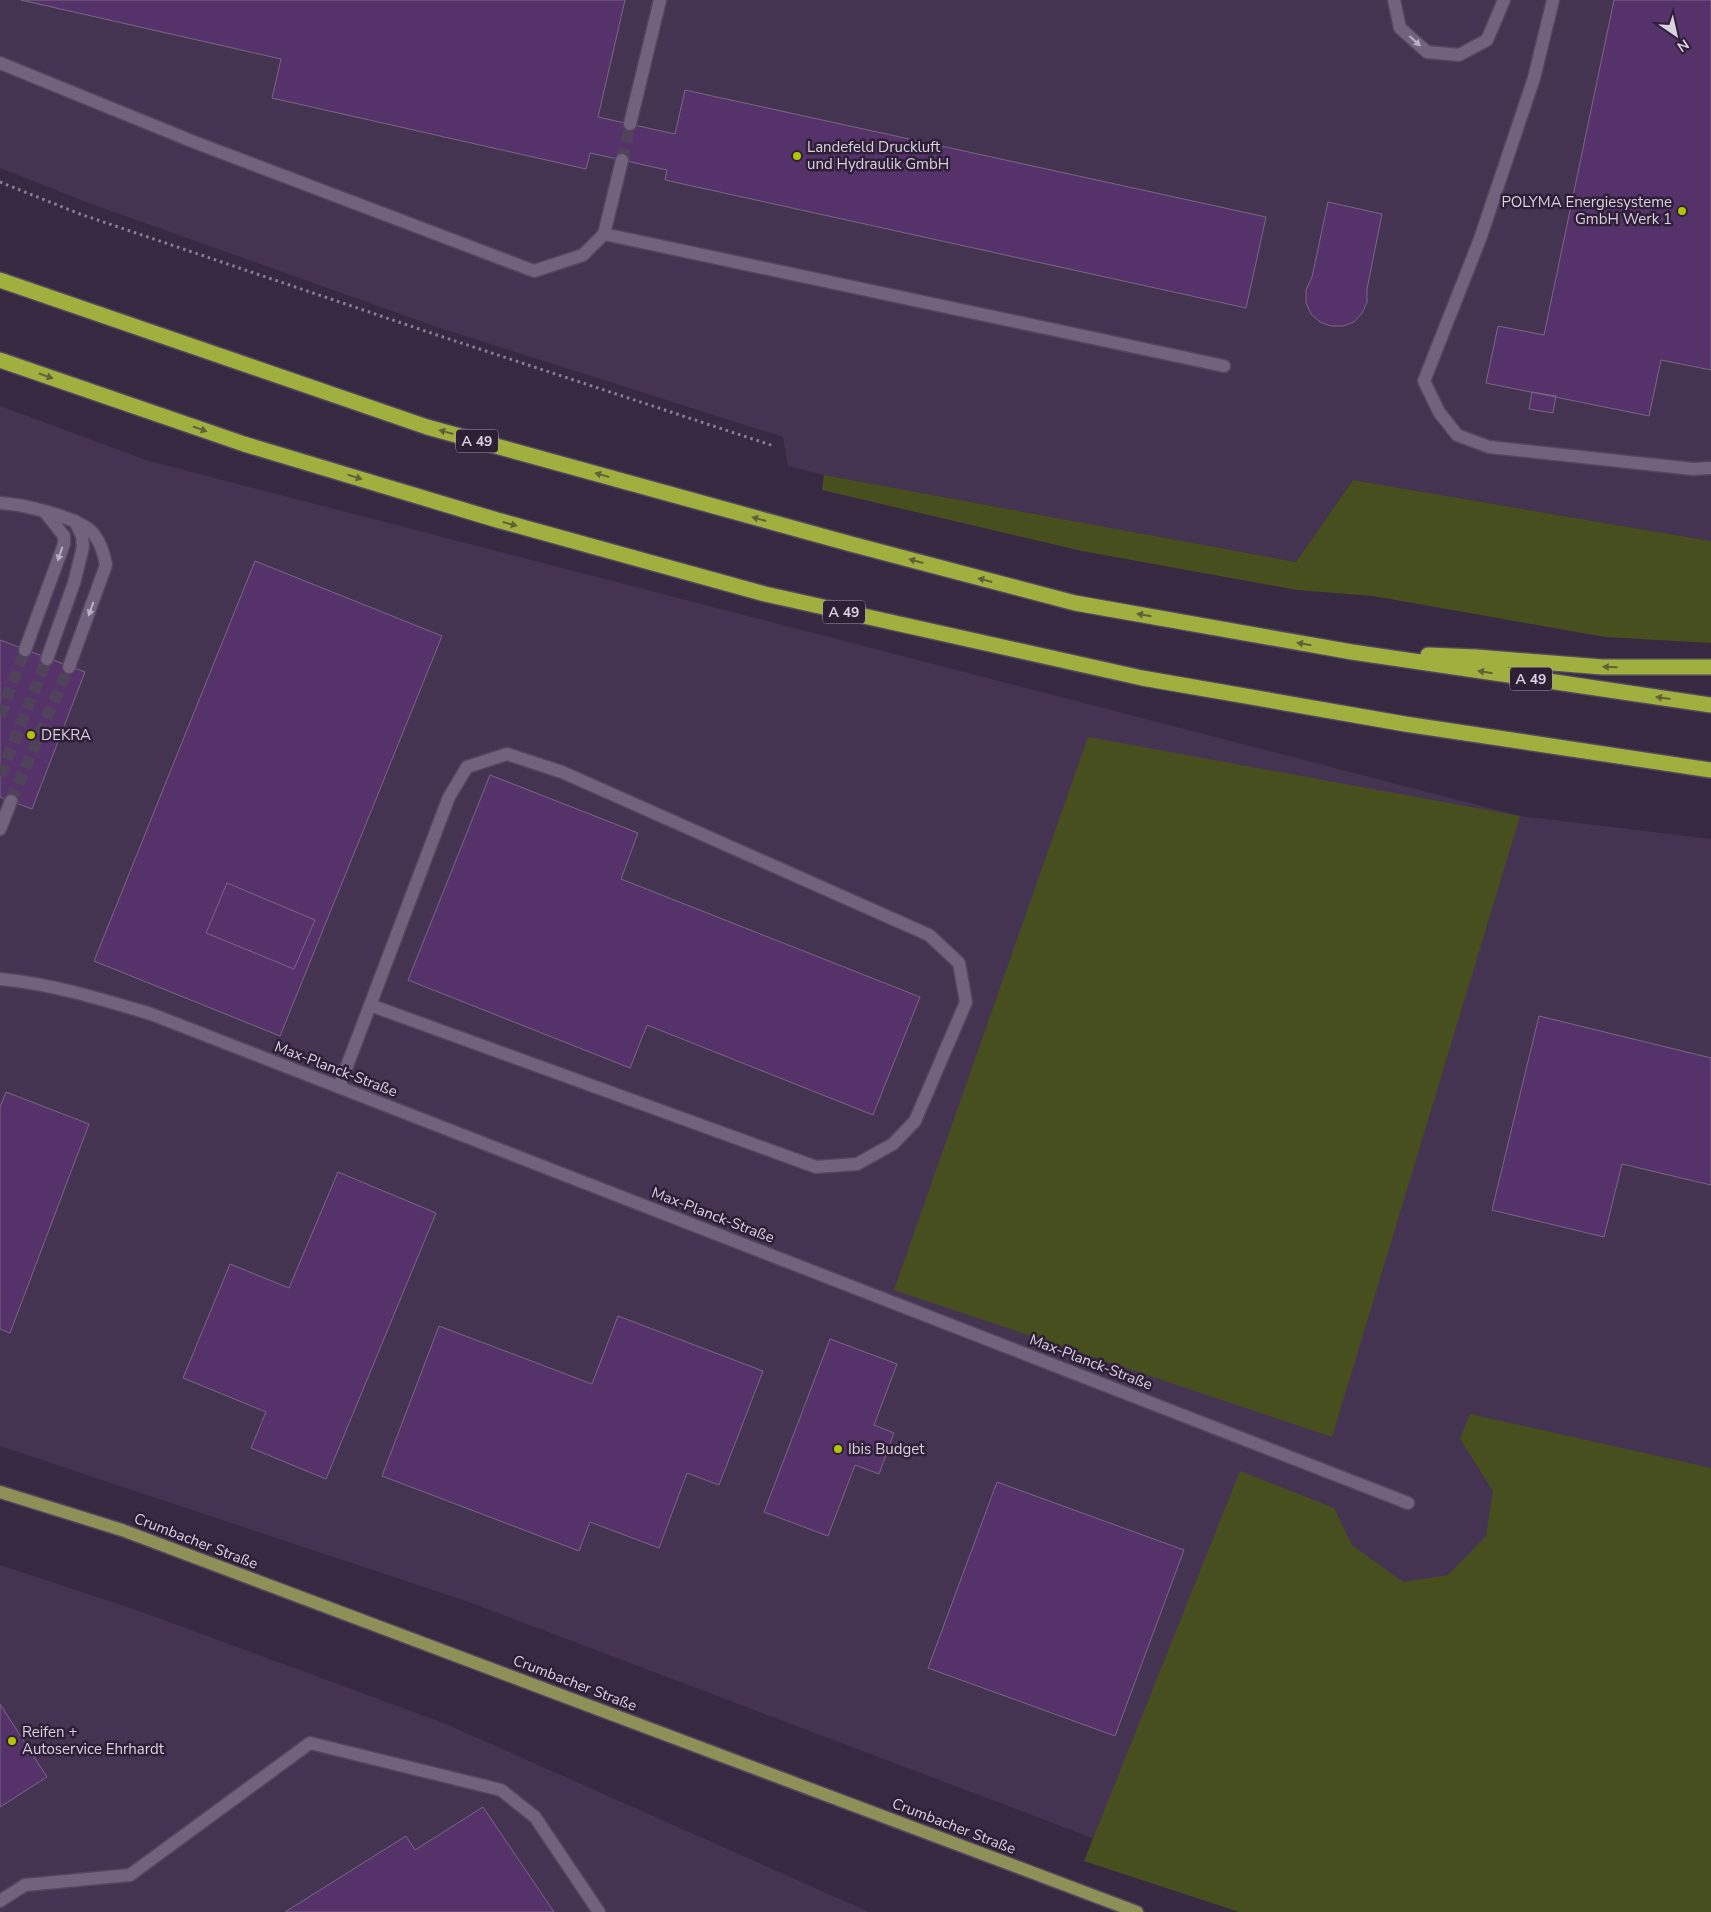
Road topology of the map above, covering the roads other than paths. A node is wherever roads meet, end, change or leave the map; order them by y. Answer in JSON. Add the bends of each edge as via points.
{"nodes":[{"id":1,"x":660,"y":0,"type":"edge"},
{"id":2,"x":1394,"y":0,"type":"edge"},
{"id":3,"x":1504,"y":0,"type":"edge"},
{"id":4,"x":1553,"y":0,"type":"edge"},
{"id":5,"x":0,"y":63,"type":"edge"},
{"id":6,"x":630,"y":124,"type":"tunnel mouth"},
{"id":7,"x":622,"y":160,"type":"tunnel mouth"},
{"id":8,"x":604,"y":234,"type":"junction"},
{"id":9,"x":0,"y":280,"type":"edge"},
{"id":10,"x":0,"y":360,"type":"edge"},
{"id":11,"x":1224,"y":366,"type":"dead end"},
{"id":12,"x":1711,"y":468,"type":"edge"},
{"id":13,"x":0,"y":503,"type":"edge"},
{"id":14,"x":46,"y":512,"type":"junction"},
{"id":15,"x":75,"y":521,"type":"junction"},
{"id":16,"x":25,"y":650,"type":"tunnel mouth"},
{"id":17,"x":1352,"y":652,"type":"junction"},
{"id":18,"x":47,"y":658,"type":"tunnel mouth"},
{"id":19,"x":69,"y":667,"type":"tunnel mouth"},
{"id":20,"x":1711,"y":668,"type":"edge"},
{"id":21,"x":1711,"y":705,"type":"edge"},
{"id":22,"x":1711,"y":770,"type":"edge"},
{"id":23,"x":11,"y":801,"type":"tunnel mouth"},
{"id":24,"x":0,"y":830,"type":"edge"},
{"id":25,"x":0,"y":980,"type":"edge"},
{"id":26,"x":370,"y":1006,"type":"junction"},
{"id":27,"x":339,"y":1087,"type":"junction"},
{"id":28,"x":0,"y":1492,"type":"edge"},
{"id":29,"x":1408,"y":1503,"type":"dead end"},
{"id":30,"x":0,"y":1901,"type":"edge"},
{"id":31,"x":599,"y":1912,"type":"edge"},
{"id":32,"x":1137,"y":1912,"type":"edge"}],
"edges":[{"from":1,"to":6,"type":"street"},
{"from":2,"to":3,"type":"street","one_way":true,"via":[[1400,28],[1427,52],[1459,55],[1488,40]]},
{"from":4,"to":12,"type":"street","via":[[1534,78],[1483,229],[1424,381],[1439,412],[1457,435],[1489,447],[1693,469]]},
{"from":5,"to":8,"type":"street","via":[[194,142],[534,272],[583,255]]},
{"from":7,"to":8,"type":"street"},
{"from":8,"to":11,"type":"street"},
{"from":17,"to":9,"type":"highway","number":"A 49","one_way":true,"via":[[1075,603],[851,544],[427,427]]},
{"from":10,"to":22,"type":"highway","number":"A 49","one_way":true,"via":[[244,444],[497,520],[765,594],[1142,678],[1405,724]]},
{"from":13,"to":14,"type":"street"},
{"from":14,"to":15,"type":"street"},
{"from":14,"to":16,"type":"street","one_way":true,"via":[[64,536],[64,544]]},
{"from":15,"to":18,"type":"street","via":[[83,547],[74,583]]},
{"from":15,"to":19,"type":"street","one_way":true,"via":[[92,532],[103,548],[106,565]]},
{"from":20,"to":17,"type":"highway","one_way":true,"via":[[1602,667]]},
{"from":21,"to":17,"type":"highway","number":"A 49","one_way":true},
{"from":23,"to":24,"type":"street"},
{"from":25,"to":27,"type":"street","name":"Max-Planck-Straße","via":[[28,982],[84,994],[151,1014]]},
{"from":26,"to":26,"type":"street","via":[[449,797],[467,767],[507,754],[562,772],[929,935],[959,963],[966,1002],[915,1121],[893,1144],[857,1164],[816,1167]]},
{"from":26,"to":27,"type":"street"},
{"from":27,"to":29,"type":"street","name":"Max-Planck-Straße"},
{"from":28,"to":32,"type":"main road","name":"Crumbacher Straße","via":[[122,1530]]},
{"from":30,"to":31,"type":"street","via":[[25,1885],[130,1874],[310,1743],[500,1790],[535,1817]]}]}
